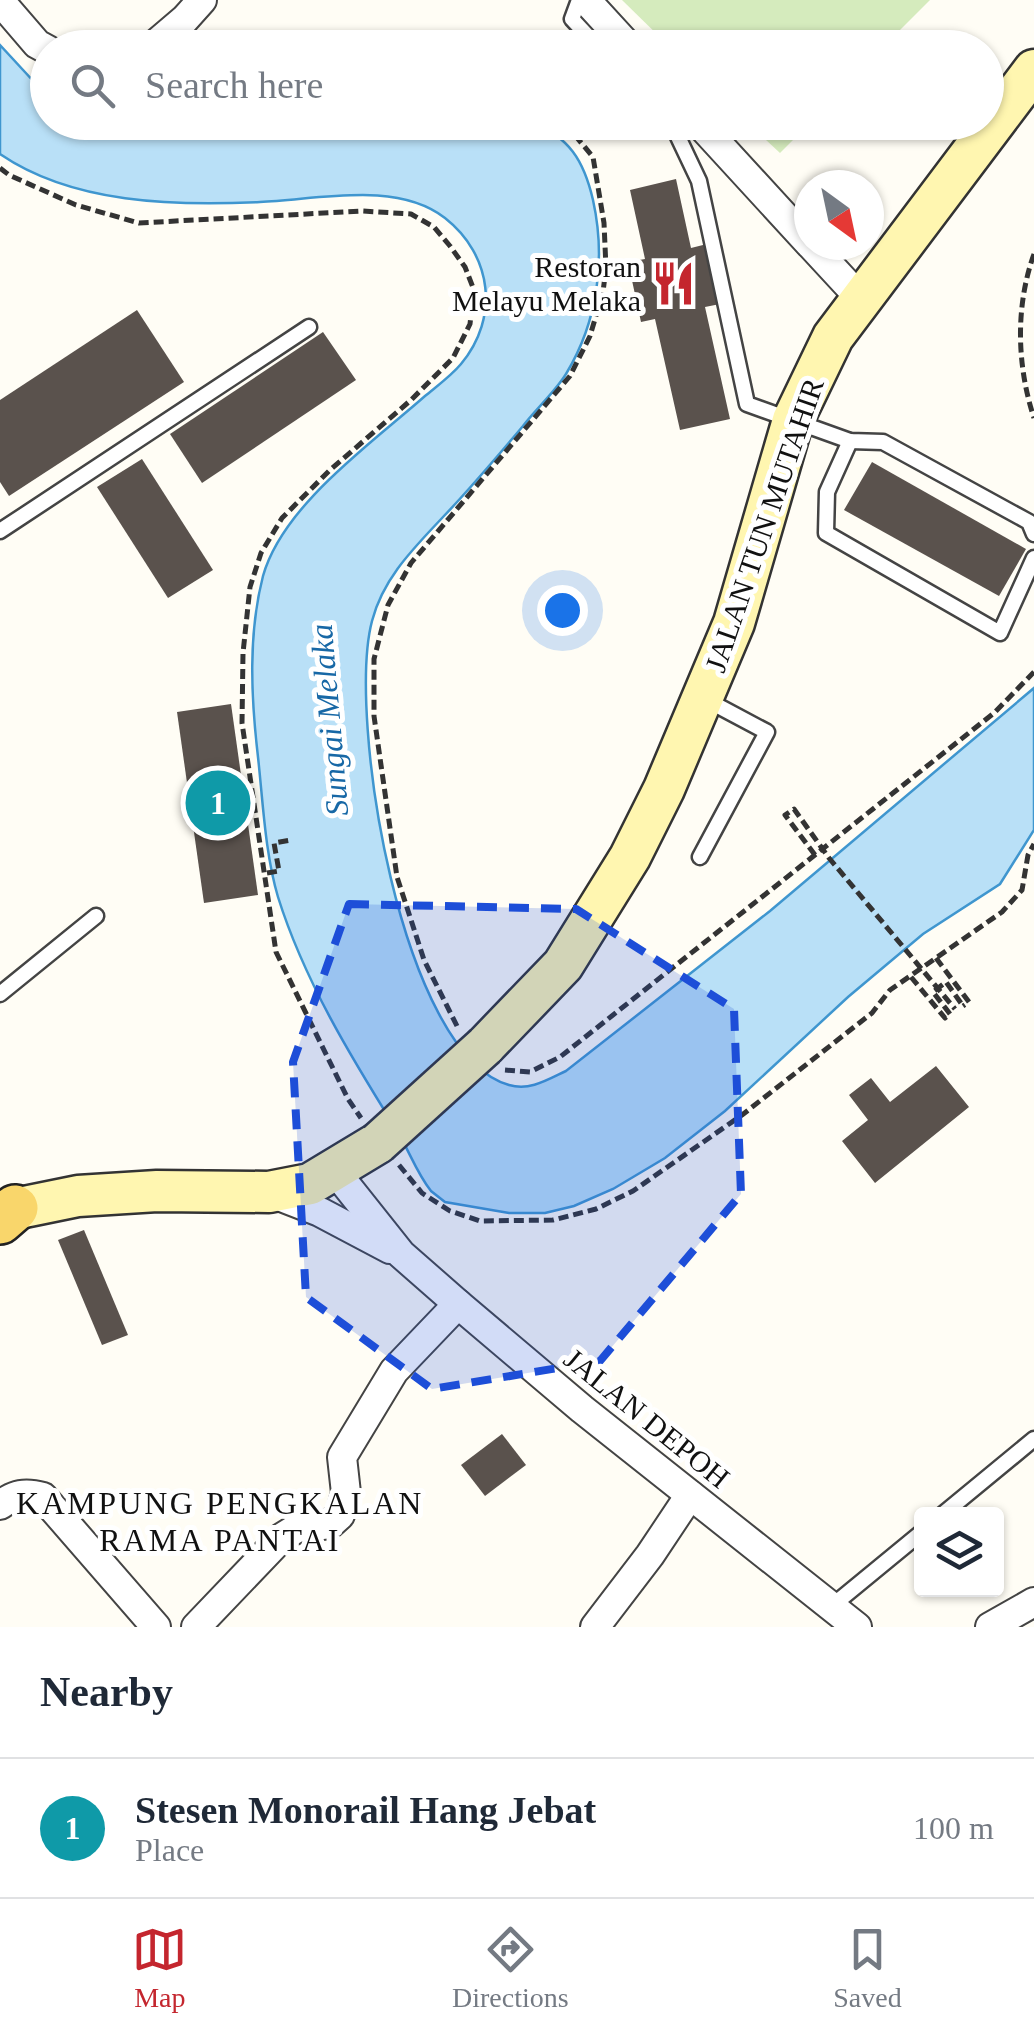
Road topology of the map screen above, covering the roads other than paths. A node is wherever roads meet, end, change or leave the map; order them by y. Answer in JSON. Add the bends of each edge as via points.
{"nodes":[{"id":1,"x":202,"y":0,"type":"edge"},
{"id":2,"x":582,"y":0,"type":"edge"},
{"id":3,"x":0,"y":1,"type":"edge"},
{"id":4,"x":172,"y":30,"type":"edge"},
{"id":5,"x":582,"y":30,"type":"edge"},
{"id":6,"x":612,"y":30,"type":"edge"},
{"id":7,"x":30,"y":36,"type":"edge"},
{"id":8,"x":1034,"y":70,"type":"edge"},
{"id":9,"x":1004,"y":109,"type":"edge"},
{"id":10,"x":679,"y":140,"type":"edge"},
{"id":11,"x":715,"y":140,"type":"edge"},
{"id":12,"x":981,"y":140,"type":"edge"},
{"id":13,"x":794,"y":227,"type":"edge"},
{"id":14,"x":825,"y":260,"type":"edge"},
{"id":15,"x":860,"y":298,"type":"junction"},
{"id":16,"x":309,"y":328,"type":"dead end"},
{"id":17,"x":793,"y":420,"type":"junction"},
{"id":18,"x":850,"y":440,"type":"junction"},
{"id":19,"x":0,"y":531,"type":"edge"},
{"id":20,"x":1034,"y":534,"type":"edge"},
{"id":21,"x":1034,"y":558,"type":"edge"},
{"id":22,"x":703,"y":698,"type":"junction"},
{"id":23,"x":700,"y":857,"type":"dead end"},
{"id":24,"x":96,"y":916,"type":"dead end"},
{"id":25,"x":0,"y":994,"type":"edge"},
{"id":26,"x":334,"y":1171,"type":"junction"},
{"id":27,"x":268,"y":1192,"type":"junction"},
{"id":28,"x":5,"y":1214,"type":"edge"},
{"id":29,"x":401,"y":1254,"type":"junction"},
{"id":30,"x":458,"y":1304,"type":"junction"},
{"id":31,"x":1034,"y":1439,"type":"edge"},
{"id":32,"x":690,"y":1495,"type":"junction"},
{"id":33,"x":0,"y":1505,"type":"edge"},
{"id":34,"x":951,"y":1507,"type":"edge"},
{"id":35,"x":914,"y":1539,"type":"edge"},
{"id":36,"x":1034,"y":1602,"type":"edge"},
{"id":37,"x":832,"y":1606,"type":"junction"},
{"id":38,"x":1005,"y":1624,"type":"edge"},
{"id":39,"x":156,"y":1627,"type":"edge"},
{"id":40,"x":196,"y":1627,"type":"edge"},
{"id":41,"x":595,"y":1627,"type":"edge"},
{"id":42,"x":857,"y":1627,"type":"edge"}],
"edges":[{"from":1,"to":4,"type":"street"},
{"from":2,"to":5,"type":"lane","via":[[572,20]]},
{"from":2,"to":6,"type":"street"},
{"from":3,"to":7,"type":"street"},
{"from":8,"to":9,"type":"street","name":"JALAN TUN MUTAHIR"},
{"from":10,"to":17,"type":"lane","via":[[698,181],[747,404]]},
{"from":11,"to":13,"type":"street"},
{"from":12,"to":15,"type":"street","name":"JALAN TUN MUTAHIR"},
{"from":14,"to":15,"type":"street"},
{"from":15,"to":17,"type":"street","name":"JALAN TUN MUTAHIR"},
{"from":16,"to":19,"type":"lane"},
{"from":17,"to":18,"type":"lane"},
{"from":17,"to":22,"type":"street","name":"JALAN TUN MUTAHIR","via":[[734,623]]},
{"from":18,"to":20,"type":"lane","via":[[883,442],[1029,522]]},
{"from":18,"to":21,"type":"lane","via":[[827,492],[826,533],[1000,634]]},
{"from":22,"to":23,"type":"lane","via":[[767,732]]},
{"from":22,"to":26,"type":"street","name":"JALAN TUN MUTAHIR","bridge":true,"via":[[664,790],[563,965],[388,1152]]},
{"from":24,"to":25,"type":"lane"},
{"from":26,"to":27,"type":"street","name":"JALAN TUN MUTAHIR","via":[[310,1184]]},
{"from":26,"to":29,"type":"street","name":"JALAN DEPOH"},
{"from":27,"to":28,"type":"street","name":"JALAN TUN MUTAHIR","via":[[78,1196]]},
{"from":27,"to":29,"type":"street","name":"JALAN DEPOH"},
{"from":29,"to":30,"type":"street","name":"JALAN DEPOH"},
{"from":30,"to":32,"type":"street","name":"JALAN DEPOH"},
{"from":30,"to":40,"type":"street","via":[[394,1371],[342,1457],[346,1493],[340,1515],[281,1538]]},
{"from":31,"to":34,"type":"lane"},
{"from":32,"to":37,"type":"street","name":"JALAN DEPOH"},
{"from":32,"to":41,"type":"street"},
{"from":33,"to":39,"type":"street","via":[[16,1495],[43,1497]]},
{"from":35,"to":37,"type":"lane"},
{"from":36,"to":38,"type":"street"},
{"from":37,"to":42,"type":"street","name":"JALAN DEPOH"}]}
